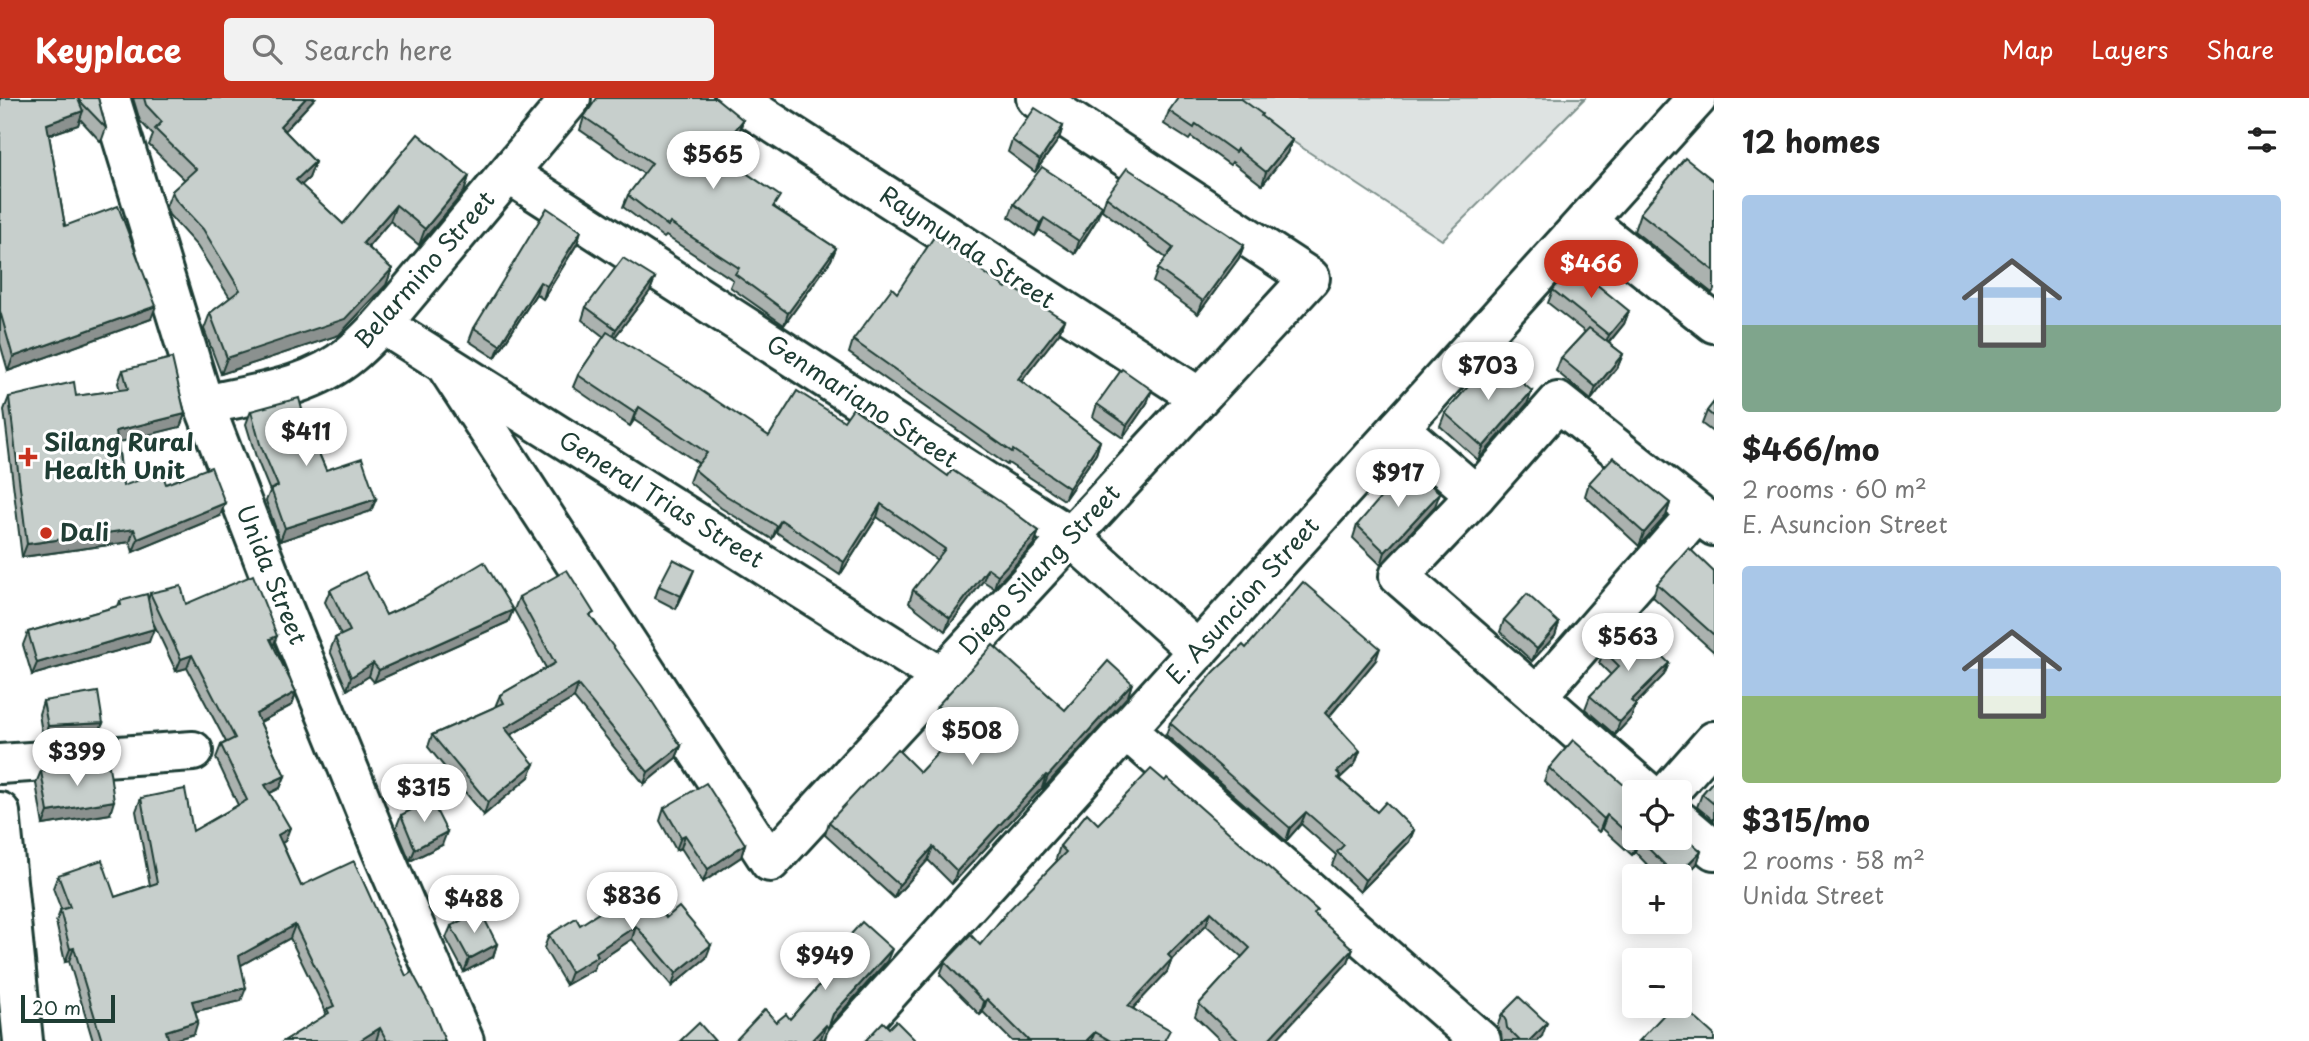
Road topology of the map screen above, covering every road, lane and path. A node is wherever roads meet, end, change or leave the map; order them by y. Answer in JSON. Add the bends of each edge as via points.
{"nodes":[{"id":1,"x":110,"y":98,"type":"edge"},
{"id":2,"x":571,"y":98,"type":"edge"},
{"id":3,"x":734,"y":98,"type":"edge"},
{"id":4,"x":1036,"y":98,"type":"edge"},
{"id":5,"x":1697,"y":98,"type":"edge"},
{"id":6,"x":509,"y":174,"type":"junction"},
{"id":7,"x":1586,"y":221,"type":"junction"},
{"id":8,"x":1714,"y":323,"type":"edge"},
{"id":9,"x":382,"y":324,"type":"junction"},
{"id":10,"x":445,"y":364,"type":"junction"},
{"id":11,"x":1199,"y":397,"type":"junction"},
{"id":12,"x":204,"y":405,"type":"junction"},
{"id":13,"x":1399,"y":428,"type":"junction"},
{"id":14,"x":1476,"y":495,"type":"junction"},
{"id":15,"x":1706,"y":520,"type":"edge"},
{"id":16,"x":1071,"y":537,"type":"junction"},
{"id":17,"x":1198,"y":651,"type":"junction"},
{"id":18,"x":940,"y":676,"type":"junction"},
{"id":19,"x":1537,"y":696,"type":"junction"},
{"id":20,"x":1126,"y":730,"type":"junction"},
{"id":21,"x":1714,"y":741,"type":"edge"},
{"id":22,"x":193,"y":751,"type":"dead end"},
{"id":23,"x":0,"y":764,"type":"edge"},
{"id":24,"x":1633,"y":780,"type":"edge"},
{"id":25,"x":1680,"y":780,"type":"edge"},
{"id":26,"x":0,"y":812,"type":"edge"},
{"id":27,"x":1692,"y":831,"type":"edge"},
{"id":28,"x":1714,"y":850,"type":"edge"},
{"id":29,"x":23,"y":1041,"type":"edge"},
{"id":30,"x":464,"y":1041,"type":"edge"},
{"id":31,"x":845,"y":1041,"type":"edge"},
{"id":32,"x":1481,"y":1041,"type":"edge"}],
"edges":[{"from":1,"to":12,"type":"street","name":"Unida Street"},
{"from":2,"to":6,"type":"street","name":"Belarmino Street"},
{"from":3,"to":11,"type":"street","name":"Raymunda Street"},
{"from":4,"to":11,"type":"street","name":"Diego Silang Street","via":[[1310,278]]},
{"from":5,"to":7,"type":"street","name":"E. Asuncion Street"},
{"from":6,"to":9,"type":"street","name":"Belarmino Street"},
{"from":6,"to":16,"type":"street","name":"Genmariano Street"},
{"from":7,"to":8,"type":"street"},
{"from":7,"to":13,"type":"street","name":"E. Asuncion Street"},
{"from":9,"to":10,"type":"street","name":"General Trias Street"},
{"from":9,"to":12,"type":"street","name":"Belarmino Street","via":[[350,355],[314,376],[279,389]]},
{"from":10,"to":18,"type":"street","name":"General Trias Street"},
{"from":10,"to":18,"type":"street","name":"Diego Silang Street","via":[[769,862]]},
{"from":11,"to":16,"type":"street","name":"Diego Silang Street"},
{"from":12,"to":30,"type":"street","name":"Unida Street","via":[[382,851]]},
{"from":13,"to":14,"type":"street"},
{"from":13,"to":17,"type":"street","name":"E. Asuncion Street"},
{"from":14,"to":15,"type":"street","via":[[1558,402]]},
{"from":14,"to":19,"type":"street","via":[[1399,576]]},
{"from":15,"to":19,"type":"street"},
{"from":16,"to":17,"type":"street","name":"Genmariano Street"},
{"from":16,"to":18,"type":"street","name":"Diego Silang Street"},
{"from":17,"to":20,"type":"street","name":"E. Asuncion Street"},
{"from":19,"to":24,"type":"street"},
{"from":20,"to":31,"type":"street","name":"E. Asuncion Street"},
{"from":20,"to":32,"type":"street"},
{"from":21,"to":25,"type":"street"},
{"from":22,"to":23,"type":"street"},
{"from":26,"to":29,"type":"street"},
{"from":27,"to":28,"type":"street"}]}
